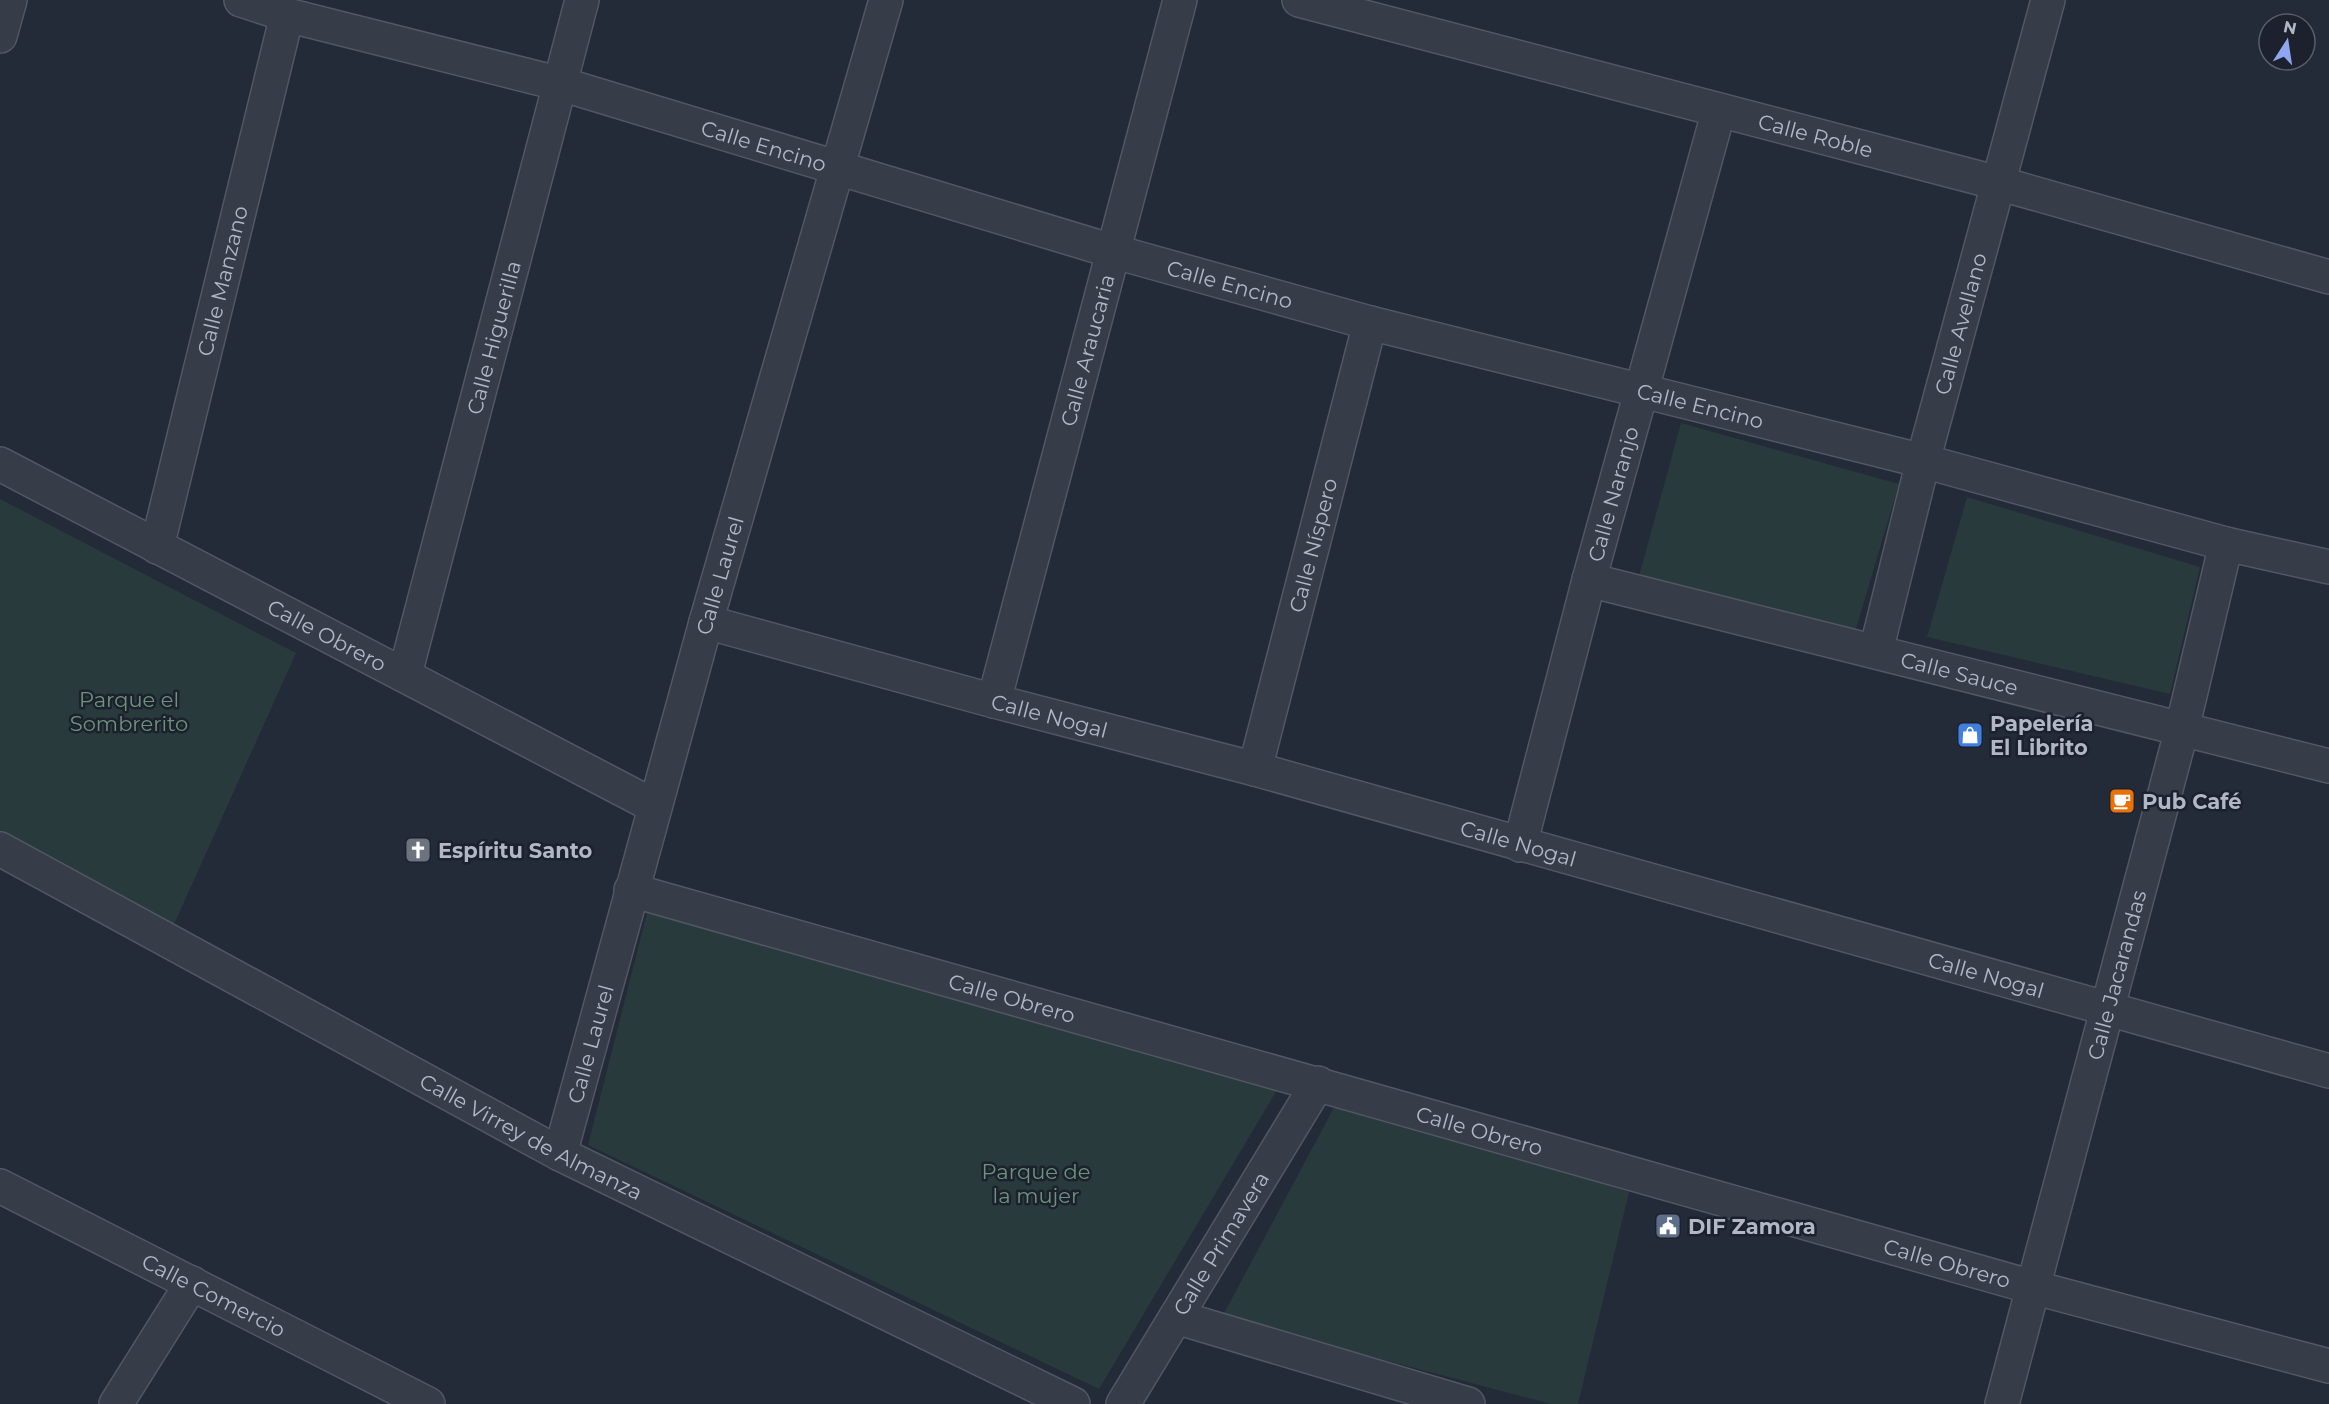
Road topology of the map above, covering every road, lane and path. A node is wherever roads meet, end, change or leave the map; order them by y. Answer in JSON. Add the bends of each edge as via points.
{"nodes":[{"id":1,"x":10,"y":0,"type":"edge"},
{"id":2,"x":241,"y":0,"type":"edge"},
{"id":3,"x":582,"y":0,"type":"edge"},
{"id":4,"x":886,"y":0,"type":"edge"},
{"id":5,"x":1180,"y":0,"type":"edge"},
{"id":6,"x":1299,"y":0,"type":"edge"},
{"id":7,"x":2048,"y":0,"type":"edge"},
{"id":8,"x":287,"y":15,"type":"junction"},
{"id":9,"x":0,"y":36,"type":"edge"},
{"id":10,"x":561,"y":84,"type":"junction"},
{"id":11,"x":1719,"y":110,"type":"junction"},
{"id":12,"x":836,"y":166,"type":"junction"},
{"id":13,"x":1998,"y":183,"type":"junction"},
{"id":14,"x":1112,"y":251,"type":"junction"},
{"id":15,"x":2329,"y":277,"type":"edge"},
{"id":16,"x":1370,"y":323,"type":"junction"},
{"id":17,"x":1642,"y":392,"type":"junction"},
{"id":18,"x":1923,"y":461,"type":"junction"},
{"id":19,"x":0,"y":464,"type":"edge"},
{"id":20,"x":2226,"y":544,"type":"junction"},
{"id":21,"x":157,"y":547,"type":"junction"},
{"id":22,"x":2329,"y":567,"type":"edge"},
{"id":23,"x":1589,"y":580,"type":"junction"},
{"id":24,"x":706,"y":622,"type":"junction"},
{"id":25,"x":1876,"y":651,"type":"junction"},
{"id":26,"x":405,"y":674,"type":"junction"},
{"id":27,"x":994,"y":701,"type":"junction"},
{"id":28,"x":2182,"y":729,"type":"junction"},
{"id":29,"x":2329,"y":766,"type":"edge"},
{"id":30,"x":1255,"y":769,"type":"junction"},
{"id":31,"x":654,"y":806,"type":"junction"},
{"id":32,"x":1520,"y":845,"type":"junction"},
{"id":33,"x":0,"y":849,"type":"edge"},
{"id":34,"x":631,"y":890,"type":"junction"},
{"id":35,"x":2108,"y":1010,"type":"junction"},
{"id":36,"x":2329,"y":1071,"type":"edge"},
{"id":37,"x":1318,"y":1083,"type":"junction"},
{"id":38,"x":560,"y":1154,"type":"junction"},
{"id":39,"x":0,"y":1186,"type":"edge"},
{"id":40,"x":192,"y":1283,"type":"junction"},
{"id":41,"x":2032,"y":1287,"type":"junction"},
{"id":42,"x":1176,"y":1317,"type":"junction"},
{"id":43,"x":2329,"y":1366,"type":"edge"},
{"id":44,"x":116,"y":1404,"type":"edge"},
{"id":45,"x":428,"y":1404,"type":"edge"},
{"id":46,"x":1073,"y":1404,"type":"edge"},
{"id":47,"x":1124,"y":1404,"type":"edge"},
{"id":48,"x":1465,"y":1404,"type":"edge"},
{"id":49,"x":2002,"y":1404,"type":"edge"}],
"edges":[{"from":1,"to":9,"type":"street"},
{"from":2,"to":8,"type":"street","name":"Calle Encino"},
{"from":3,"to":10,"type":"street","name":"Calle Higuerilla"},
{"from":4,"to":12,"type":"street","name":"Calle Laurel"},
{"from":5,"to":14,"type":"street","name":"Calle Araucaria"},
{"from":6,"to":11,"type":"street","name":"Calle Roble"},
{"from":7,"to":13,"type":"street","name":"Calle Avellano"},
{"from":8,"to":10,"type":"street","name":"Calle Encino"},
{"from":8,"to":21,"type":"street","name":"Calle Manzano"},
{"from":10,"to":12,"type":"street","name":"Calle Encino"},
{"from":10,"to":26,"type":"street","name":"Calle Higuerilla"},
{"from":11,"to":13,"type":"street","name":"Calle Roble"},
{"from":11,"to":17,"type":"street","name":"Calle Naranjo"},
{"from":12,"to":14,"type":"street","name":"Calle Encino"},
{"from":12,"to":24,"type":"street","name":"Calle Laurel"},
{"from":13,"to":15,"type":"street","name":"Calle Roble"},
{"from":13,"to":18,"type":"street","name":"Calle Avellano"},
{"from":14,"to":16,"type":"street","name":"Calle Encino"},
{"from":14,"to":27,"type":"street","name":"Calle Araucaria"},
{"from":16,"to":17,"type":"street","name":"Calle Encino"},
{"from":16,"to":30,"type":"street","name":"Calle Níspero"},
{"from":17,"to":18,"type":"street","name":"Calle Encino"},
{"from":17,"to":23,"type":"street","name":"Calle Naranjo"},
{"from":18,"to":20,"type":"street","name":"Calle Encino"},
{"from":18,"to":25,"type":"street","name":"Calle Avellano"},
{"from":19,"to":21,"type":"street","name":"Calle Obrero"},
{"from":20,"to":22,"type":"street","name":"Calle Encino"},
{"from":20,"to":28,"type":"street","name":"Calle Jacarandas"},
{"from":21,"to":26,"type":"street","name":"Calle Obrero"},
{"from":23,"to":25,"type":"street","name":"Calle Sauce"},
{"from":23,"to":32,"type":"street","name":"Calle Naranjo"},
{"from":24,"to":27,"type":"street","name":"Calle Nogal"},
{"from":24,"to":31,"type":"street","name":"Calle Laurel"},
{"from":25,"to":28,"type":"street","name":"Calle Sauce"},
{"from":26,"to":31,"type":"street","name":"Calle Obrero"},
{"from":27,"to":30,"type":"street","name":"Calle Nogal"},
{"from":28,"to":29,"type":"street","name":"Calle Sauce"},
{"from":28,"to":35,"type":"street","name":"Calle Jacarandas"},
{"from":30,"to":32,"type":"street","name":"Calle Nogal"},
{"from":31,"to":34,"type":"street","name":"Calle Laurel"},
{"from":32,"to":35,"type":"street","name":"Calle Nogal"},
{"from":33,"to":38,"type":"street","name":"Calle Virrey de Almanza"},
{"from":34,"to":37,"type":"street","name":"Calle Obrero"},
{"from":34,"to":38,"type":"street","name":"Calle Laurel"},
{"from":35,"to":36,"type":"street","name":"Calle Nogal"},
{"from":35,"to":41,"type":"street","name":"Calle Jacarandas"},
{"from":37,"to":41,"type":"street","name":"Calle Obrero"},
{"from":37,"to":42,"type":"street","name":"Calle Primavera"},
{"from":38,"to":46,"type":"street","name":"Calle Virrey de Almanza"},
{"from":39,"to":40,"type":"street","name":"Calle Comercio"},
{"from":40,"to":44,"type":"street"},
{"from":40,"to":45,"type":"street","name":"Calle Comercio"},
{"from":41,"to":43,"type":"street","name":"Calle Obrero"},
{"from":41,"to":49,"type":"street","name":"Calle Jacarandas"},
{"from":42,"to":47,"type":"street","name":"Calle Primavera"},
{"from":42,"to":48,"type":"street"}]}
